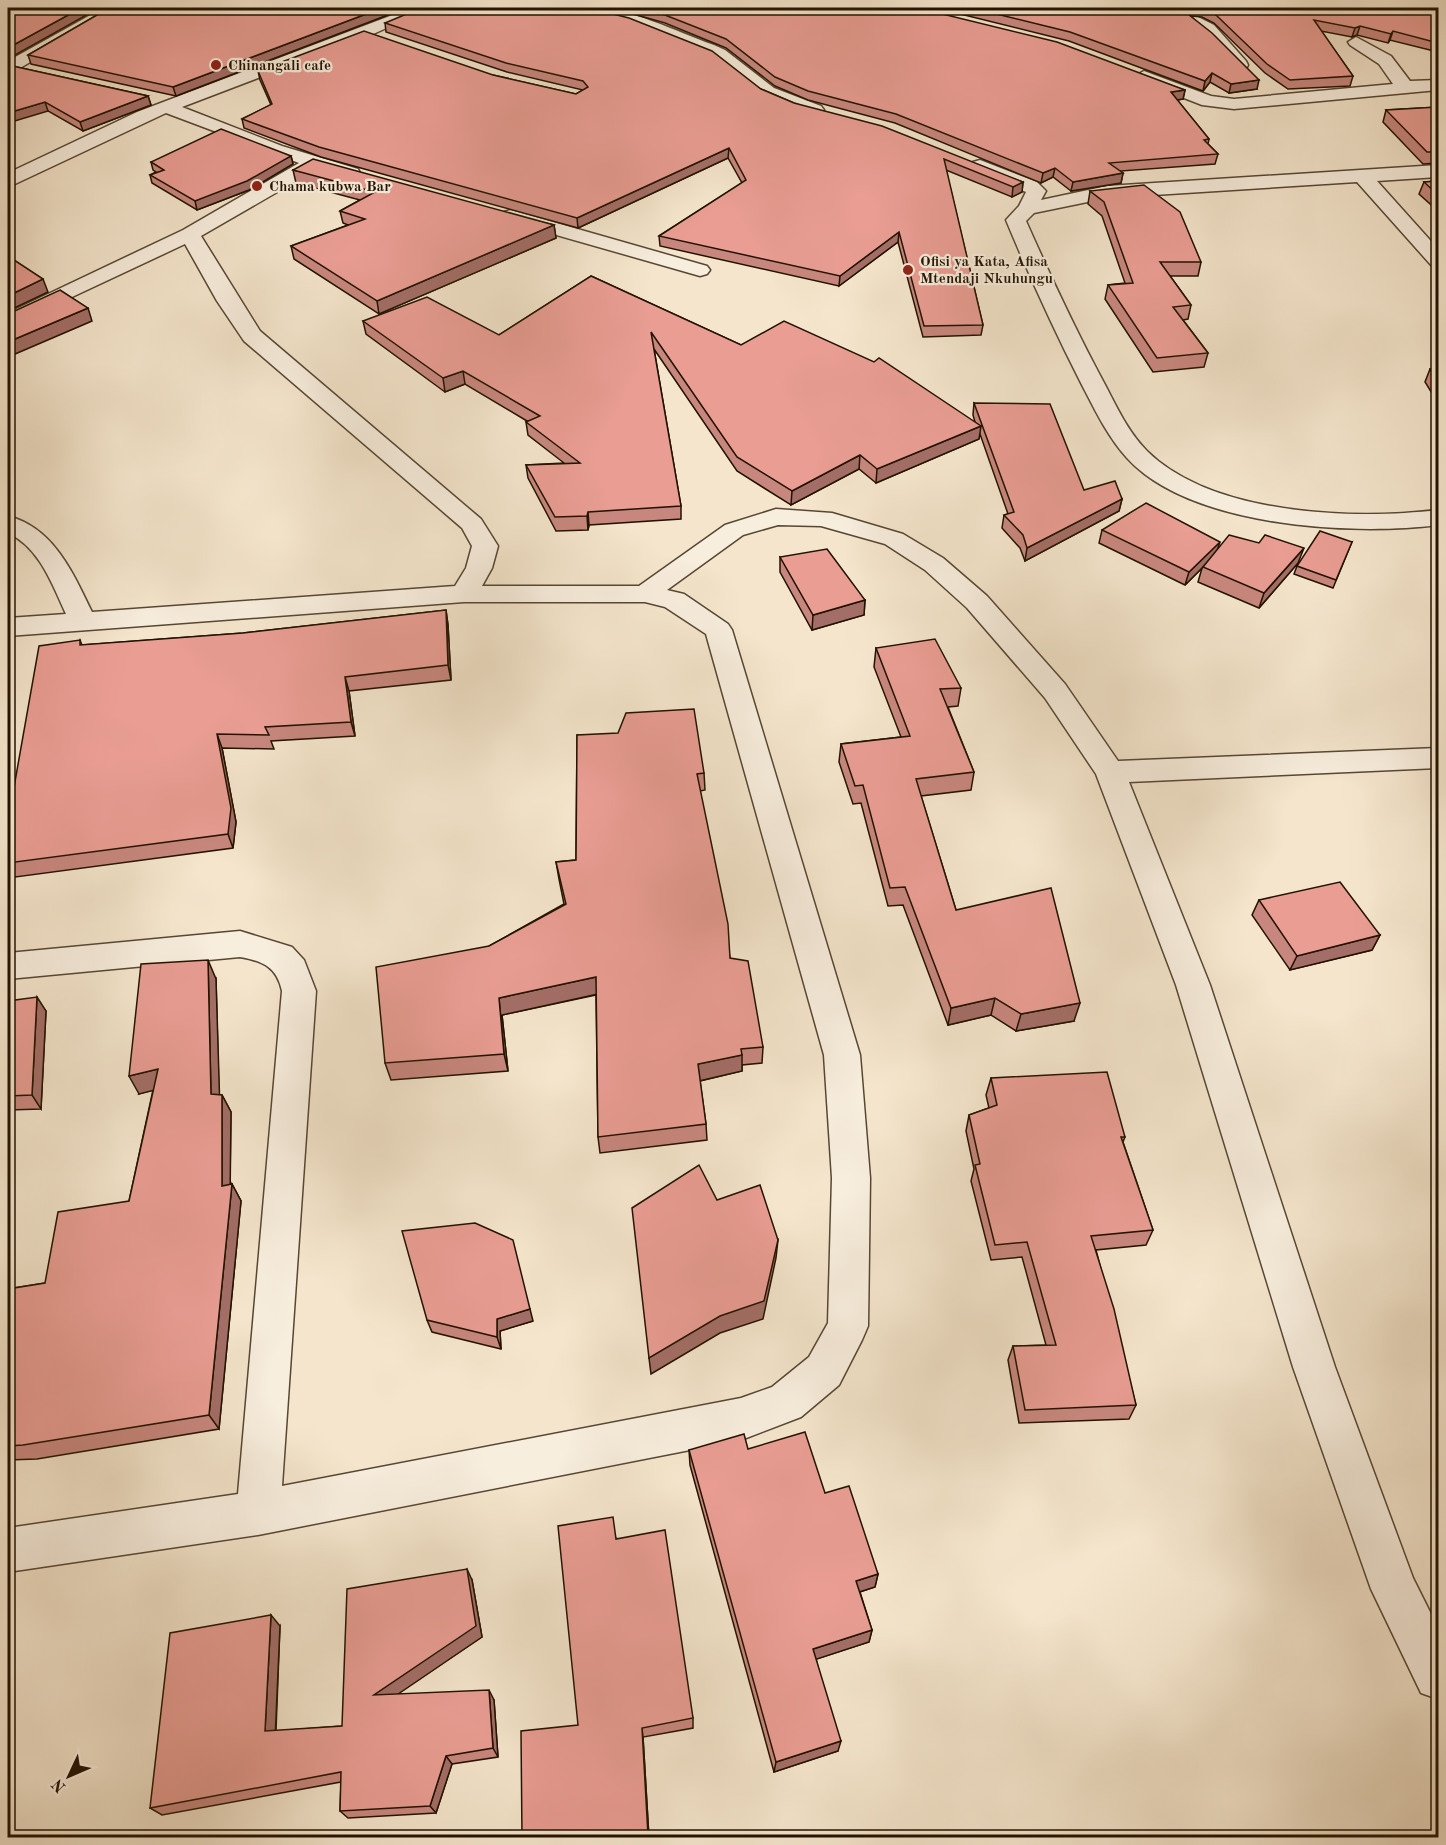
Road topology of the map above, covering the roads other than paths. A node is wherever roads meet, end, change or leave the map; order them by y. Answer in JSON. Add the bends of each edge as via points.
{"nodes":[{"id":1,"x":114,"y":8,"type":"edge"},
{"id":2,"x":423,"y":8,"type":"edge"},
{"id":3,"x":585,"y":8,"type":"edge"},
{"id":4,"x":1196,"y":21,"type":"edge"},
{"id":5,"x":365,"y":33,"type":"junction"},
{"id":6,"x":387,"y":40,"type":"edge"},
{"id":7,"x":1356,"y":42,"type":"edge"},
{"id":8,"x":8,"y":66,"type":"edge"},
{"id":9,"x":1126,"y":69,"type":"edge"},
{"id":10,"x":34,"y":72,"type":"edge"},
{"id":11,"x":1438,"y":85,"type":"edge"},
{"id":12,"x":1403,"y":87,"type":"junction"},
{"id":13,"x":141,"y":96,"type":"edge"},
{"id":14,"x":1285,"y":97,"type":"junction"},
{"id":15,"x":171,"y":105,"type":"junction"},
{"id":16,"x":834,"y":115,"type":"edge"},
{"id":17,"x":955,"y":156,"type":"edge"},
{"id":18,"x":314,"y":163,"type":"junction"},
{"id":19,"x":1438,"y":171,"type":"edge"},
{"id":20,"x":1363,"y":177,"type":"junction"},
{"id":21,"x":369,"y":178,"type":"edge"},
{"id":22,"x":8,"y":180,"type":"edge"},
{"id":23,"x":1027,"y":209,"type":"junction"},
{"id":24,"x":493,"y":211,"type":"edge"},
{"id":25,"x":190,"y":234,"type":"junction"},
{"id":26,"x":1438,"y":261,"type":"edge"},
{"id":27,"x":700,"y":270,"type":"dead end"},
{"id":28,"x":8,"y":321,"type":"edge"},
{"id":29,"x":1438,"y":518,"type":"edge"},
{"id":30,"x":8,"y":524,"type":"edge"},
{"id":31,"x":464,"y":594,"type":"junction"},
{"id":32,"x":645,"y":594,"type":"junction"},
{"id":33,"x":83,"y":621,"type":"junction"},
{"id":34,"x":8,"y":627,"type":"edge"},
{"id":35,"x":1438,"y":758,"type":"edge"},
{"id":36,"x":1110,"y":772,"type":"junction"},
{"id":37,"x":8,"y":966,"type":"edge"},
{"id":38,"x":258,"y":1513,"type":"junction"},
{"id":39,"x":8,"y":1550,"type":"edge"},
{"id":40,"x":1438,"y":1676,"type":"edge"}],
"edges":[{"from":1,"to":8,"type":"street"},
{"from":2,"to":5,"type":"street"},
{"from":3,"to":16,"type":"street","via":[[708,49],[768,92]]},
{"from":4,"to":14,"type":"street","via":[[1208,28],[1256,79]]},
{"from":5,"to":6,"type":"street"},
{"from":5,"to":15,"type":"street"},
{"from":7,"to":12,"type":"street","via":[[1374,50],[1400,75]]},
{"from":8,"to":10,"type":"street"},
{"from":9,"to":14,"type":"street","via":[[1208,101],[1234,104]]},
{"from":11,"to":12,"type":"street"},
{"from":12,"to":14,"type":"street","via":[[1383,92]]},
{"from":13,"to":15,"type":"street"},
{"from":15,"to":18,"type":"street"},
{"from":15,"to":22,"type":"street"},
{"from":17,"to":23,"type":"street","via":[[1030,186],[1036,191]]},
{"from":18,"to":21,"type":"street"},
{"from":18,"to":25,"type":"street"},
{"from":19,"to":20,"type":"street"},
{"from":20,"to":23,"type":"street","via":[[1107,192]]},
{"from":20,"to":26,"type":"street"},
{"from":23,"to":29,"type":"street","via":[[1016,220],[1058,317],[1112,421],[1145,462],[1189,490],[1271,514],[1314,520]]},
{"from":24,"to":27,"type":"street"},
{"from":25,"to":28,"type":"street"},
{"from":25,"to":31,"type":"street","via":[[252,336],[472,524],[485,546]]},
{"from":30,"to":33,"type":"street","via":[[19,527],[44,546]]},
{"from":31,"to":32,"type":"street"},
{"from":31,"to":33,"type":"street"},
{"from":32,"to":36,"type":"street","via":[[734,530],[776,517],[823,518],[894,539],[934,564],[977,602],[1055,691]]},
{"from":32,"to":38,"type":"street","via":[[674,600],[718,630],[842,1055],[851,1178],[848,1326],[824,1371],[786,1402],[741,1419]]},
{"from":33,"to":34,"type":"street"},
{"from":35,"to":36,"type":"street"},
{"from":36,"to":40,"type":"street","via":[[1193,985],[1314,1367],[1382,1556],[1394,1589]]},
{"from":37,"to":38,"type":"street","via":[[240,944],[270,950],[289,963],[297,978]]},
{"from":38,"to":39,"type":"street"}]}
